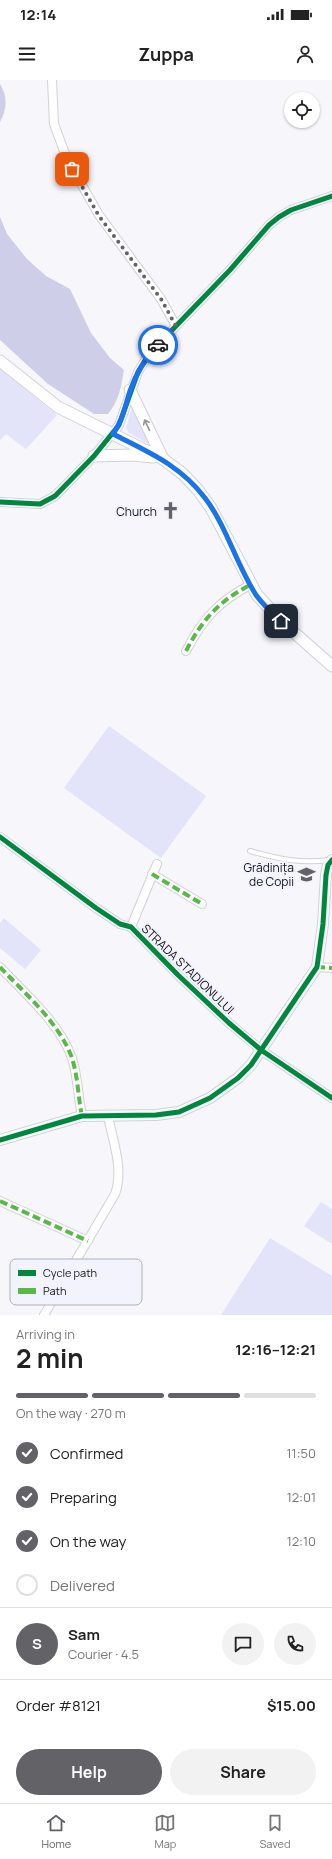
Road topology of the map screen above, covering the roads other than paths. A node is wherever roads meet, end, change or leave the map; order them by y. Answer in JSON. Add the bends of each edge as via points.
{"nodes":[{"id":1,"x":52,"y":80,"type":"edge"},
{"id":2,"x":332,"y":196,"type":"edge"},
{"id":3,"x":176,"y":326,"type":"junction"},
{"id":4,"x":0,"y":361,"type":"edge"},
{"id":5,"x":130,"y":390,"type":"junction"},
{"id":6,"x":113,"y":434,"type":"junction"},
{"id":7,"x":94,"y":456,"type":"junction"},
{"id":8,"x":163,"y":459,"type":"junction"},
{"id":9,"x":0,"y":502,"type":"edge"},
{"id":10,"x":250,"y":585,"type":"junction"},
{"id":11,"x":186,"y":651,"type":"dead end"},
{"id":12,"x":332,"y":666,"type":"edge"},
{"id":13,"x":0,"y":837,"type":"edge"},
{"id":14,"x":250,"y":850,"type":"dead end"},
{"id":15,"x":332,"y":860,"type":"edge"},
{"id":16,"x":156,"y":864,"type":"dead end"},
{"id":17,"x":152,"y":874,"type":"junction"},
{"id":18,"x":202,"y":904,"type":"dead end"},
{"id":19,"x":131,"y":927,"type":"junction"},
{"id":20,"x":317,"y":966,"type":"junction"},
{"id":21,"x":0,"y":967,"type":"edge"},
{"id":22,"x":332,"y":968,"type":"edge"},
{"id":23,"x":261,"y":1050,"type":"junction"},
{"id":24,"x":332,"y":1098,"type":"edge"},
{"id":25,"x":82,"y":1116,"type":"junction"},
{"id":26,"x":108,"y":1116,"type":"junction"},
{"id":27,"x":0,"y":1140,"type":"edge"},
{"id":28,"x":0,"y":1201,"type":"edge"},
{"id":29,"x":88,"y":1241,"type":"junction"},
{"id":30,"x":77,"y":1259,"type":"edge"},
{"id":31,"x":50,"y":1305,"type":"edge"},
{"id":32,"x":44,"y":1315,"type":"edge"}],
"edges":[{"from":1,"to":3,"type":"street","via":[[54,124],[67,159],[99,216],[161,299]]},
{"from":2,"to":3,"type":"street","via":[[291,210],[269,225]]},
{"from":3,"to":5,"type":"street","via":[[146,358]]},
{"from":4,"to":6,"type":"main road","via":[[49,401]]},
{"from":5,"to":6,"type":"street","via":[[121,420]]},
{"from":8,"to":5,"type":"main road","one_way":true},
{"from":6,"to":7,"type":"street"},
{"from":6,"to":8,"type":"main road"},
{"from":7,"to":8,"type":"main road","via":[[132,455]]},
{"from":7,"to":9,"type":"street","via":[[48,501],[40,504]]},
{"from":8,"to":10,"type":"main road","via":[[183,474],[205,498]]},
{"from":10,"to":11,"type":"street","via":[[226,599],[210,614],[196,631]]},
{"from":10,"to":12,"type":"main road","via":[[270,611]]},
{"from":13,"to":19,"type":"street","name":"STRADA STADIONULUI","via":[[96,908],[120,924]]},
{"from":14,"to":15,"type":"lane","via":[[280,859],[308,863]]},
{"from":15,"to":20,"type":"street","via":[[326,875]]},
{"from":16,"to":17,"type":"street","name":"STRADA STADIONULUI"},
{"from":17,"to":18,"type":"street"},
{"from":17,"to":19,"type":"street","name":"STRADA STADIONULUI"},
{"from":19,"to":23,"type":"street","name":"STRADA STADIONULUI","via":[[183,980]]},
{"from":20,"to":22,"type":"street"},
{"from":20,"to":23,"type":"street"},
{"from":21,"to":25,"type":"street","via":[[48,1018],[72,1057]]},
{"from":23,"to":24,"type":"street","name":"STRADA STADIONULUI"},
{"from":23,"to":26,"type":"street","via":[[238,1078],[210,1098],[179,1112]]},
{"from":25,"to":26,"type":"street"},
{"from":25,"to":27,"type":"street"},
{"from":26,"to":29,"type":"street","via":[[118,1164],[119,1184]]},
{"from":28,"to":29,"type":"street"},
{"from":29,"to":30,"type":"street"},
{"from":31,"to":32,"type":"street"}]}
